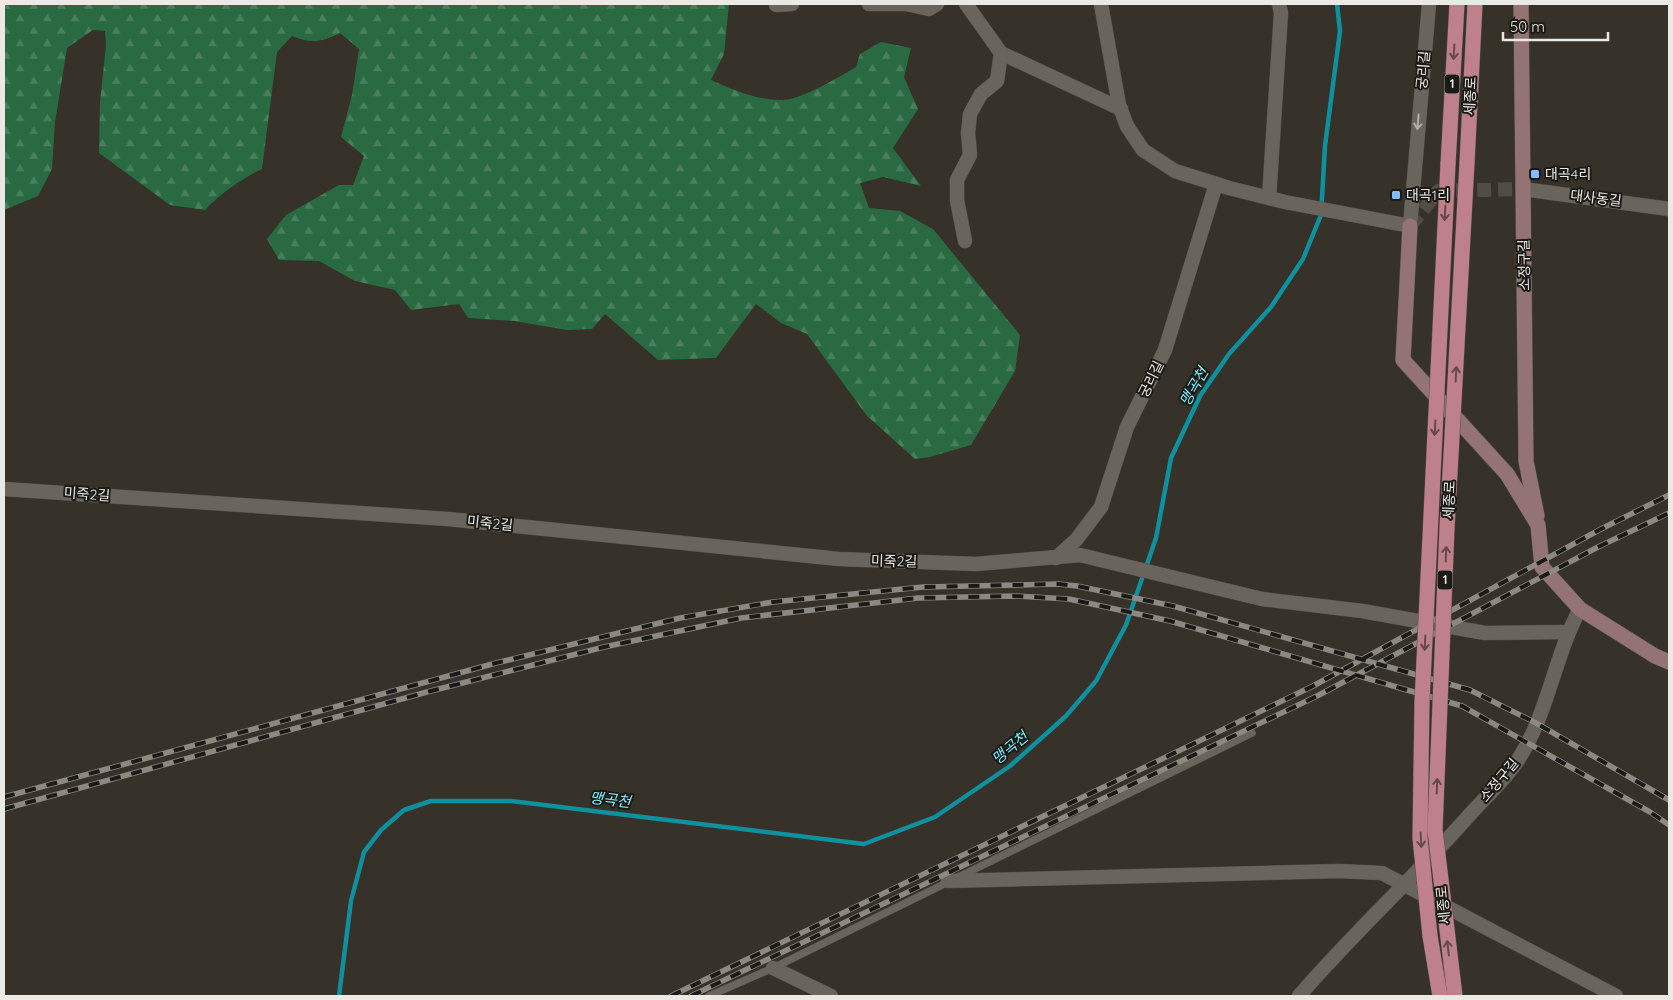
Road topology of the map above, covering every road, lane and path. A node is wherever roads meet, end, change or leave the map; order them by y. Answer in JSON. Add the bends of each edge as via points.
{"nodes":[{"id":1,"x":792,"y":4,"type":"edge"},
{"id":2,"x":869,"y":4,"type":"edge"},
{"id":3,"x":937,"y":4,"type":"edge"},
{"id":4,"x":966,"y":4,"type":"edge"},
{"id":5,"x":1101,"y":4,"type":"edge"},
{"id":6,"x":1279,"y":4,"type":"edge"},
{"id":7,"x":1429,"y":4,"type":"edge"},
{"id":8,"x":1457,"y":4,"type":"edge"},
{"id":9,"x":1475,"y":4,"type":"edge"},
{"id":10,"x":1521,"y":4,"type":"edge"},
{"id":11,"x":776,"y":5,"type":"edge"},
{"id":12,"x":1001,"y":53,"type":"junction"},
{"id":13,"x":1121,"y":109,"type":"junction"},
{"id":14,"x":1216,"y":184,"type":"junction"},
{"id":15,"x":1523,"y":189,"type":"junction"},
{"id":16,"x":1269,"y":198,"type":"junction"},
{"id":17,"x":1669,"y":208,"type":"edge"},
{"id":18,"x":1410,"y":226,"type":"junction"},
{"id":19,"x":965,"y":241,"type":"dead end"},
{"id":20,"x":4,"y":489,"type":"edge"},
{"id":21,"x":1538,"y":525,"type":"junction"},
{"id":22,"x":1056,"y":558,"type":"junction"},
{"id":23,"x":1580,"y":609,"type":"junction"},
{"id":24,"x":1568,"y":632,"type":"junction"},
{"id":25,"x":1662,"y":655,"type":"edge"},
{"id":26,"x":1669,"y":662,"type":"edge"},
{"id":27,"x":1252,"y":733,"type":"dead end"},
{"id":28,"x":948,"y":881,"type":"junction"},
{"id":29,"x":1404,"y":884,"type":"junction"},
{"id":30,"x":773,"y":968,"type":"junction"},
{"id":31,"x":708,"y":996,"type":"edge"},
{"id":32,"x":831,"y":996,"type":"edge"},
{"id":33,"x":1299,"y":996,"type":"edge"},
{"id":34,"x":1440,"y":996,"type":"edge"},
{"id":35,"x":1455,"y":996,"type":"edge"},
{"id":36,"x":1616,"y":996,"type":"edge"}],
"edges":[{"from":1,"to":11,"type":"street"},
{"from":2,"to":3,"type":"street","via":[[906,4],[929,9]]},
{"from":4,"to":12,"type":"street"},
{"from":5,"to":13,"type":"street"},
{"from":6,"to":16,"type":"street"},
{"from":7,"to":18,"type":"street","name":"궁리길","one_way":true},
{"from":8,"to":34,"type":"main road","name":"세종로","number":"1","one_way":true,"bridge":true,"via":[[1422,702],[1420,838]]},
{"from":35,"to":9,"type":"main road","name":"세종로","number":"1","one_way":true,"bridge":true,"via":[[1435,830],[1447,528]]},
{"from":10,"to":15,"type":"street","name":"소정구길"},
{"from":12,"to":13,"type":"street"},
{"from":12,"to":19,"type":"street","via":[[997,81],[981,94],[970,114],[970,155],[957,180],[957,200]]},
{"from":13,"to":14,"type":"street","via":[[1127,126],[1143,150],[1175,171]]},
{"from":14,"to":16,"type":"street"},
{"from":14,"to":22,"type":"street","name":"궁리길","via":[[1165,350],[1127,427],[1101,507],[1076,540]]},
{"from":15,"to":17,"type":"street","name":"대사동길"},
{"from":15,"to":21,"type":"street","name":"소정구길","via":[[1526,460]]},
{"from":16,"to":18,"type":"street"},
{"from":18,"to":21,"type":"street","via":[[1403,360],[1507,474]]},
{"from":20,"to":22,"type":"street","name":"미죽2길","via":[[448,519],[839,559],[976,564]]},
{"from":21,"to":23,"type":"street","name":"소정구길","via":[[1542,567]]},
{"from":22,"to":24,"type":"street","name":"미죽2길","via":[[1080,555],[1262,599],[1362,611],[1484,632]]},
{"from":23,"to":24,"type":"street","name":"소정구길"},
{"from":23,"to":25,"type":"street"},
{"from":24,"to":29,"type":"street","name":"소정구길","via":[[1548,697],[1518,760]]},
{"from":25,"to":26,"type":"street"},
{"from":27,"to":28,"type":"lane"},
{"from":28,"to":29,"type":"street","via":[[1339,871],[1382,873]]},
{"from":28,"to":30,"type":"lane"},
{"from":29,"to":33,"type":"street","name":"소정구길","via":[[1333,956]]},
{"from":29,"to":36,"type":"street"},
{"from":30,"to":31,"type":"lane"},
{"from":30,"to":32,"type":"street"}]}
